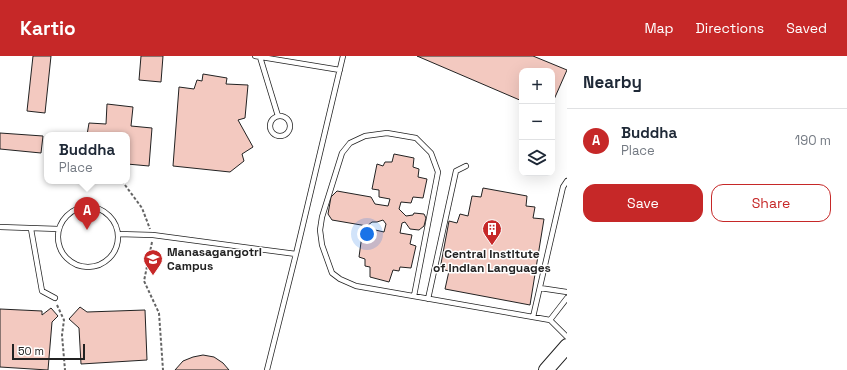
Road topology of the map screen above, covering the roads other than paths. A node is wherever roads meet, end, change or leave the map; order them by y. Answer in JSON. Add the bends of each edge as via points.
{"nodes":[{"id":1,"x":257,"y":56,"type":"edge"},
{"id":2,"x":343,"y":56,"type":"edge"},
{"id":3,"x":340,"y":70,"type":"junction"},
{"id":4,"x":278,"y":116,"type":"junction"},
{"id":5,"x":466,"y":166,"type":"dead end"},
{"id":6,"x":567,"y":181,"type":"edge"},
{"id":7,"x":0,"y":227,"type":"edge"},
{"id":8,"x":31,"y":229,"type":"junction"},
{"id":9,"x":59,"y":229,"type":"junction"},
{"id":10,"x":118,"y":234,"type":"junction"},
{"id":11,"x":296,"y":254,"type":"junction"},
{"id":12,"x":540,"y":288,"type":"junction"},
{"id":13,"x":567,"y":292,"type":"edge"},
{"id":14,"x":414,"y":296,"type":"junction"},
{"id":15,"x":55,"y":298,"type":"road end"},
{"id":16,"x":567,"y":298,"type":"edge"},
{"id":17,"x":428,"y":299,"type":"junction"},
{"id":18,"x":533,"y":317,"type":"junction"},
{"id":19,"x":550,"y":320,"type":"junction"},
{"id":20,"x":567,"y":337,"type":"edge"},
{"id":21,"x":567,"y":346,"type":"edge"},
{"id":22,"x":567,"y":361,"type":"edge"},
{"id":23,"x":267,"y":370,"type":"edge"},
{"id":24,"x":546,"y":370,"type":"edge"},
{"id":25,"x":559,"y":370,"type":"edge"}],
"edges":[{"from":1,"to":3,"type":"lane"},
{"from":1,"to":4,"type":"lane"},
{"from":2,"to":3,"type":"lane"},
{"from":3,"to":11,"type":"lane"},
{"from":4,"to":4,"type":"lane","via":[[284,117],[289,124],[286,133],[281,135],[275,134],[271,129],[272,120]]},
{"from":5,"to":17,"type":"lane","via":[[456,171]]},
{"from":6,"to":12,"type":"lane","via":[[563,187]]},
{"from":7,"to":8,"type":"lane"},
{"from":8,"to":9,"type":"lane"},
{"from":8,"to":15,"type":"lane","via":[[42,291]]},
{"from":9,"to":10,"type":"lane","via":[[68,215],[78,209],[90,207],[99,209],[112,218]]},
{"from":9,"to":10,"type":"lane","via":[[60,248],[65,256],[72,263],[90,267],[108,260],[114,252]]},
{"from":10,"to":11,"type":"lane","via":[[153,235]]},
{"from":11,"to":23,"type":"lane"},
{"from":12,"to":13,"type":"lane"},
{"from":12,"to":18,"type":"lane"},
{"from":14,"to":14,"type":"lane","via":[[356,286],[340,279],[332,273],[322,245],[322,217],[342,153],[350,143],[365,136],[387,133],[416,138],[431,153],[438,172]]},
{"from":14,"to":17,"type":"lane"},
{"from":16,"to":19,"type":"lane"},
{"from":17,"to":18,"type":"lane"},
{"from":18,"to":19,"type":"lane"},
{"from":19,"to":20,"type":"lane"},
{"from":21,"to":24,"type":"main road"},
{"from":22,"to":25,"type":"main road"}]}
